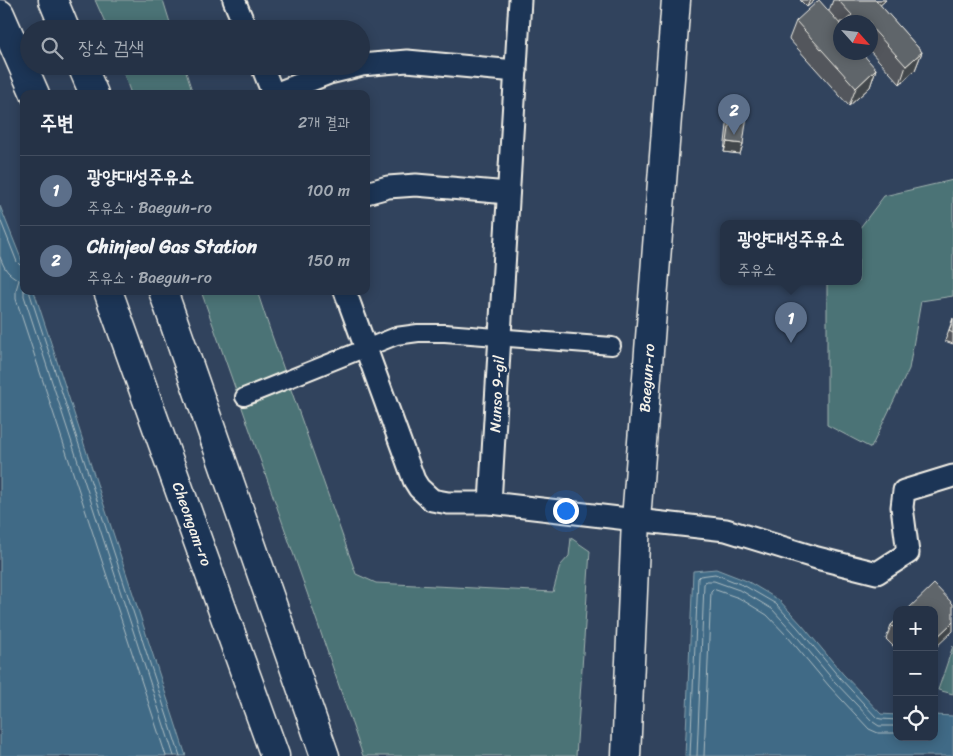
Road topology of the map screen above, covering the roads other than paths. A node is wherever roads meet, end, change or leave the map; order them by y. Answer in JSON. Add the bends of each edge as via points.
{"nodes":[{"id":1,"x":53,"y":0,"type":"edge"},
{"id":2,"x":234,"y":0,"type":"edge"},
{"id":3,"x":520,"y":0,"type":"edge"},
{"id":4,"x":676,"y":0,"type":"edge"},
{"id":5,"x":0,"y":14,"type":"edge"},
{"id":6,"x":61,"y":20,"type":"edge"},
{"id":7,"x":242,"y":20,"type":"edge"},
{"id":8,"x":20,"y":58,"type":"edge"},
{"id":9,"x":370,"y":65,"type":"edge"},
{"id":10,"x":516,"y":71,"type":"junction"},
{"id":11,"x":27,"y":75,"type":"edge"},
{"id":12,"x":86,"y":75,"type":"edge"},
{"id":13,"x":266,"y":75,"type":"edge"},
{"id":14,"x":324,"y":75,"type":"edge"},
{"id":15,"x":34,"y":90,"type":"edge"},
{"id":16,"x":92,"y":90,"type":"edge"},
{"id":17,"x":272,"y":90,"type":"edge"},
{"id":18,"x":284,"y":90,"type":"edge"},
{"id":19,"x":370,"y":192,"type":"edge"},
{"id":20,"x":508,"y":193,"type":"junction"},
{"id":21,"x":109,"y":295,"type":"edge"},
{"id":22,"x":164,"y":295,"type":"edge"},
{"id":23,"x":346,"y":295,"type":"edge"},
{"id":24,"x":500,"y":338,"type":"junction"},
{"id":25,"x":612,"y":346,"type":"dead end"},
{"id":26,"x":366,"y":348,"type":"junction"},
{"id":27,"x":244,"y":397,"type":"dead end"},
{"id":28,"x":953,"y":476,"type":"edge"},
{"id":29,"x":490,"y":503,"type":"junction"},
{"id":30,"x":636,"y":520,"type":"junction"},
{"id":31,"x":275,"y":756,"type":"edge"},
{"id":32,"x":325,"y":756,"type":"edge"},
{"id":33,"x":626,"y":756,"type":"edge"}],
"edges":[{"from":1,"to":6,"type":"main road"},
{"from":2,"to":7,"type":"street"},
{"from":3,"to":10,"type":"street","name":"Nunso 9-gil"},
{"from":4,"to":30,"type":"main road","name":"Baegun-ro"},
{"from":5,"to":8,"type":"main road"},
{"from":9,"to":10,"type":"street","via":[[406,61]]},
{"from":10,"to":20,"type":"street","name":"Nunso 9-gil"},
{"from":11,"to":15,"type":"main road"},
{"from":12,"to":16,"type":"main road"},
{"from":13,"to":17,"type":"street"},
{"from":14,"to":18,"type":"street"},
{"from":19,"to":20,"type":"street","via":[[416,185]]},
{"from":20,"to":24,"type":"street","name":"Nunso 9-gil"},
{"from":21,"to":31,"type":"main road","name":"Cheongam-ro"},
{"from":22,"to":32,"type":"main road"},
{"from":23,"to":26,"type":"street"},
{"from":24,"to":25,"type":"street"},
{"from":24,"to":26,"type":"street","via":[[418,334],[396,336]]},
{"from":24,"to":29,"type":"street","name":"Nunso 9-gil"},
{"from":26,"to":27,"type":"street"},
{"from":26,"to":29,"type":"street","via":[[419,488],[432,500]]},
{"from":28,"to":30,"type":"street","via":[[904,491],[902,508],[908,553],[877,573],[726,530]]},
{"from":29,"to":30,"type":"street"},
{"from":30,"to":33,"type":"main road","name":"Baegun-ro"}]}
